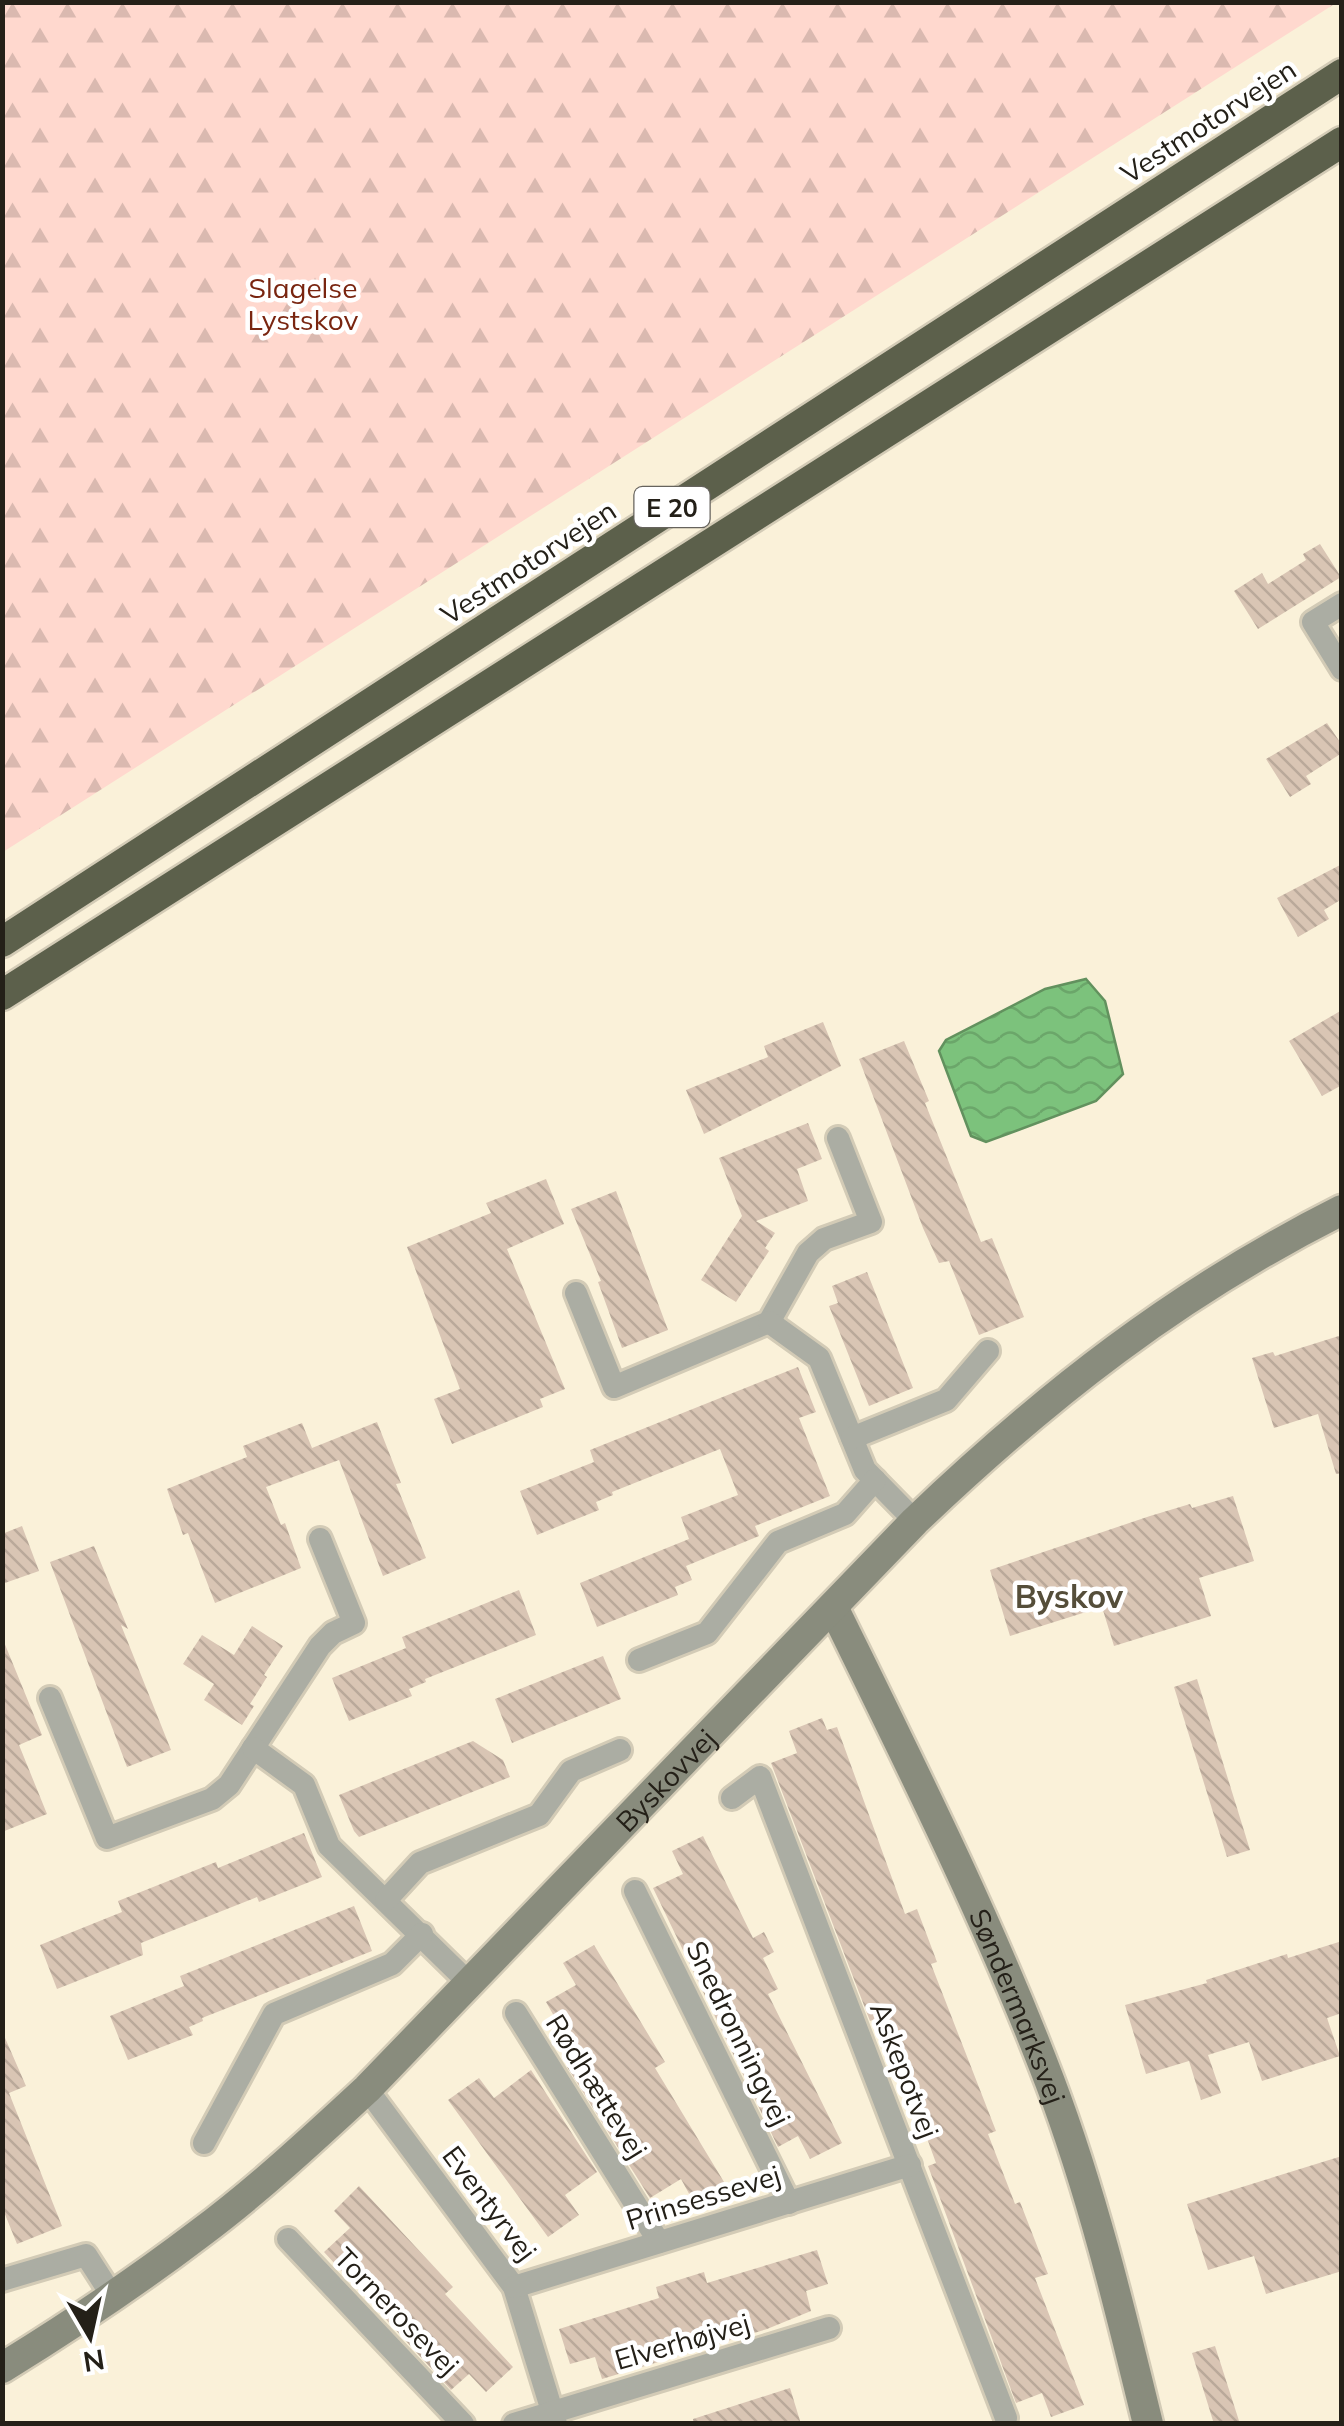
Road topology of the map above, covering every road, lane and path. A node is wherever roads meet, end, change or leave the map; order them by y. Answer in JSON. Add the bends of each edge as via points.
{"nodes":[{"id":1,"x":1342,"y":74,"type":"edge"},
{"id":2,"x":1342,"y":142,"type":"edge"},
{"id":3,"x":1342,"y":604,"type":"edge"},
{"id":4,"x":1342,"y":670,"type":"edge"},
{"id":5,"x":2,"y":942,"type":"edge"},
{"id":6,"x":2,"y":995,"type":"edge"},
{"id":7,"x":838,"y":1138,"type":"dead end"},
{"id":8,"x":1342,"y":1210,"type":"edge"},
{"id":9,"x":576,"y":1294,"type":"dead end"},
{"id":10,"x":769,"y":1322,"type":"junction"},
{"id":11,"x":988,"y":1351,"type":"dead end"},
{"id":12,"x":852,"y":1438,"type":"junction"},
{"id":13,"x":875,"y":1480,"type":"junction"},
{"id":14,"x":914,"y":1521,"type":"junction"},
{"id":15,"x":320,"y":1539,"type":"dead end"},
{"id":16,"x":833,"y":1607,"type":"junction"},
{"id":17,"x":639,"y":1660,"type":"dead end"},
{"id":18,"x":50,"y":1698,"type":"dead end"},
{"id":19,"x":253,"y":1748,"type":"junction"},
{"id":20,"x":620,"y":1750,"type":"dead end"},
{"id":21,"x":732,"y":1798,"type":"dead end"},
{"id":22,"x":634,"y":1891,"type":"dead end"},
{"id":23,"x":386,"y":1900,"type":"junction"},
{"id":24,"x":422,"y":1934,"type":"junction"},
{"id":25,"x":470,"y":1984,"type":"junction"},
{"id":26,"x":516,"y":2014,"type":"dead end"},
{"id":27,"x":367,"y":2089,"type":"junction"},
{"id":28,"x":204,"y":2143,"type":"dead end"},
{"id":29,"x":910,"y":2166,"type":"junction"},
{"id":30,"x":789,"y":2202,"type":"junction"},
{"id":31,"x":288,"y":2240,"type":"dead end"},
{"id":32,"x":659,"y":2242,"type":"junction"},
{"id":33,"x":2,"y":2280,"type":"edge"},
{"id":34,"x":514,"y":2286,"type":"junction"},
{"id":35,"x":113,"y":2297,"type":"junction"},
{"id":36,"x":829,"y":2328,"type":"dead end"},
{"id":37,"x":2,"y":2368,"type":"edge"},
{"id":38,"x":554,"y":2417,"type":"edge"},
{"id":39,"x":1006,"y":2418,"type":"dead end"},
{"id":40,"x":463,"y":2424,"type":"edge"},
{"id":41,"x":514,"y":2424,"type":"edge"},
{"id":42,"x":1148,"y":2424,"type":"edge"}],
"edges":[{"from":1,"to":5,"type":"highway","name":"Vestmotorvejen","number":"E 20"},
{"from":2,"to":6,"type":"highway","number":"E 20"},
{"from":3,"to":4,"type":"street","via":[[1313,622]]},
{"from":7,"to":10,"type":"street","via":[[871,1222],[808,1253]]},
{"from":8,"to":14,"type":"main road","name":"Byskovvej","via":[[1270,1246],[1153,1321],[1061,1388]]},
{"from":9,"to":10,"type":"street","via":[[614,1387]]},
{"from":10,"to":12,"type":"street","via":[[819,1358]]},
{"from":11,"to":12,"type":"street","via":[[946,1400]]},
{"from":12,"to":13,"type":"street"},
{"from":13,"to":14,"type":"street"},
{"from":13,"to":17,"type":"street","via":[[845,1514],[778,1542],[708,1633]]},
{"from":14,"to":16,"type":"main road","name":"Byskovvej"},
{"from":15,"to":19,"type":"street","via":[[354,1623],[320,1646]]},
{"from":16,"to":25,"type":"main road","name":"Byskovvej"},
{"from":16,"to":42,"type":"main road","name":"Søndermarksvej","via":[[934,1814],[1050,2084],[1089,2196]]},
{"from":18,"to":19,"type":"street","via":[[107,1838],[212,1799]]},
{"from":19,"to":23,"type":"street","via":[[304,1785],[329,1846]]},
{"from":20,"to":23,"type":"street","via":[[570,1771],[539,1815],[420,1862]]},
{"from":21,"to":29,"type":"street","name":"Askepotvej","via":[[760,1776]]},
{"from":22,"to":30,"type":"street","name":"Snedronningvej"},
{"from":23,"to":24,"type":"street"},
{"from":24,"to":25,"type":"street"},
{"from":24,"to":28,"type":"street","via":[[392,1964],[274,2014]]},
{"from":25,"to":27,"type":"main road","name":"Byskovvej"},
{"from":26,"to":32,"type":"street","name":"Rødhættevej"},
{"from":27,"to":34,"type":"street","name":"Eventyrvej"},
{"from":27,"to":35,"type":"main road","name":"Byskovvej","via":[[255,2189]]},
{"from":29,"to":30,"type":"street","name":"Prinsessevej"},
{"from":29,"to":39,"type":"street","name":"Askepotvej"},
{"from":30,"to":32,"type":"street","name":"Prinsessevej"},
{"from":31,"to":40,"type":"street","name":"Tornerosevej"},
{"from":32,"to":34,"type":"street","name":"Prinsessevej"},
{"from":33,"to":35,"type":"street","via":[[86,2256]]},
{"from":34,"to":38,"type":"street","name":"Eventyrvej"},
{"from":35,"to":37,"type":"main road","name":"Byskovvej"},
{"from":36,"to":38,"type":"street","name":"Elverhøjvej"},
{"from":38,"to":41,"type":"street"}]}
